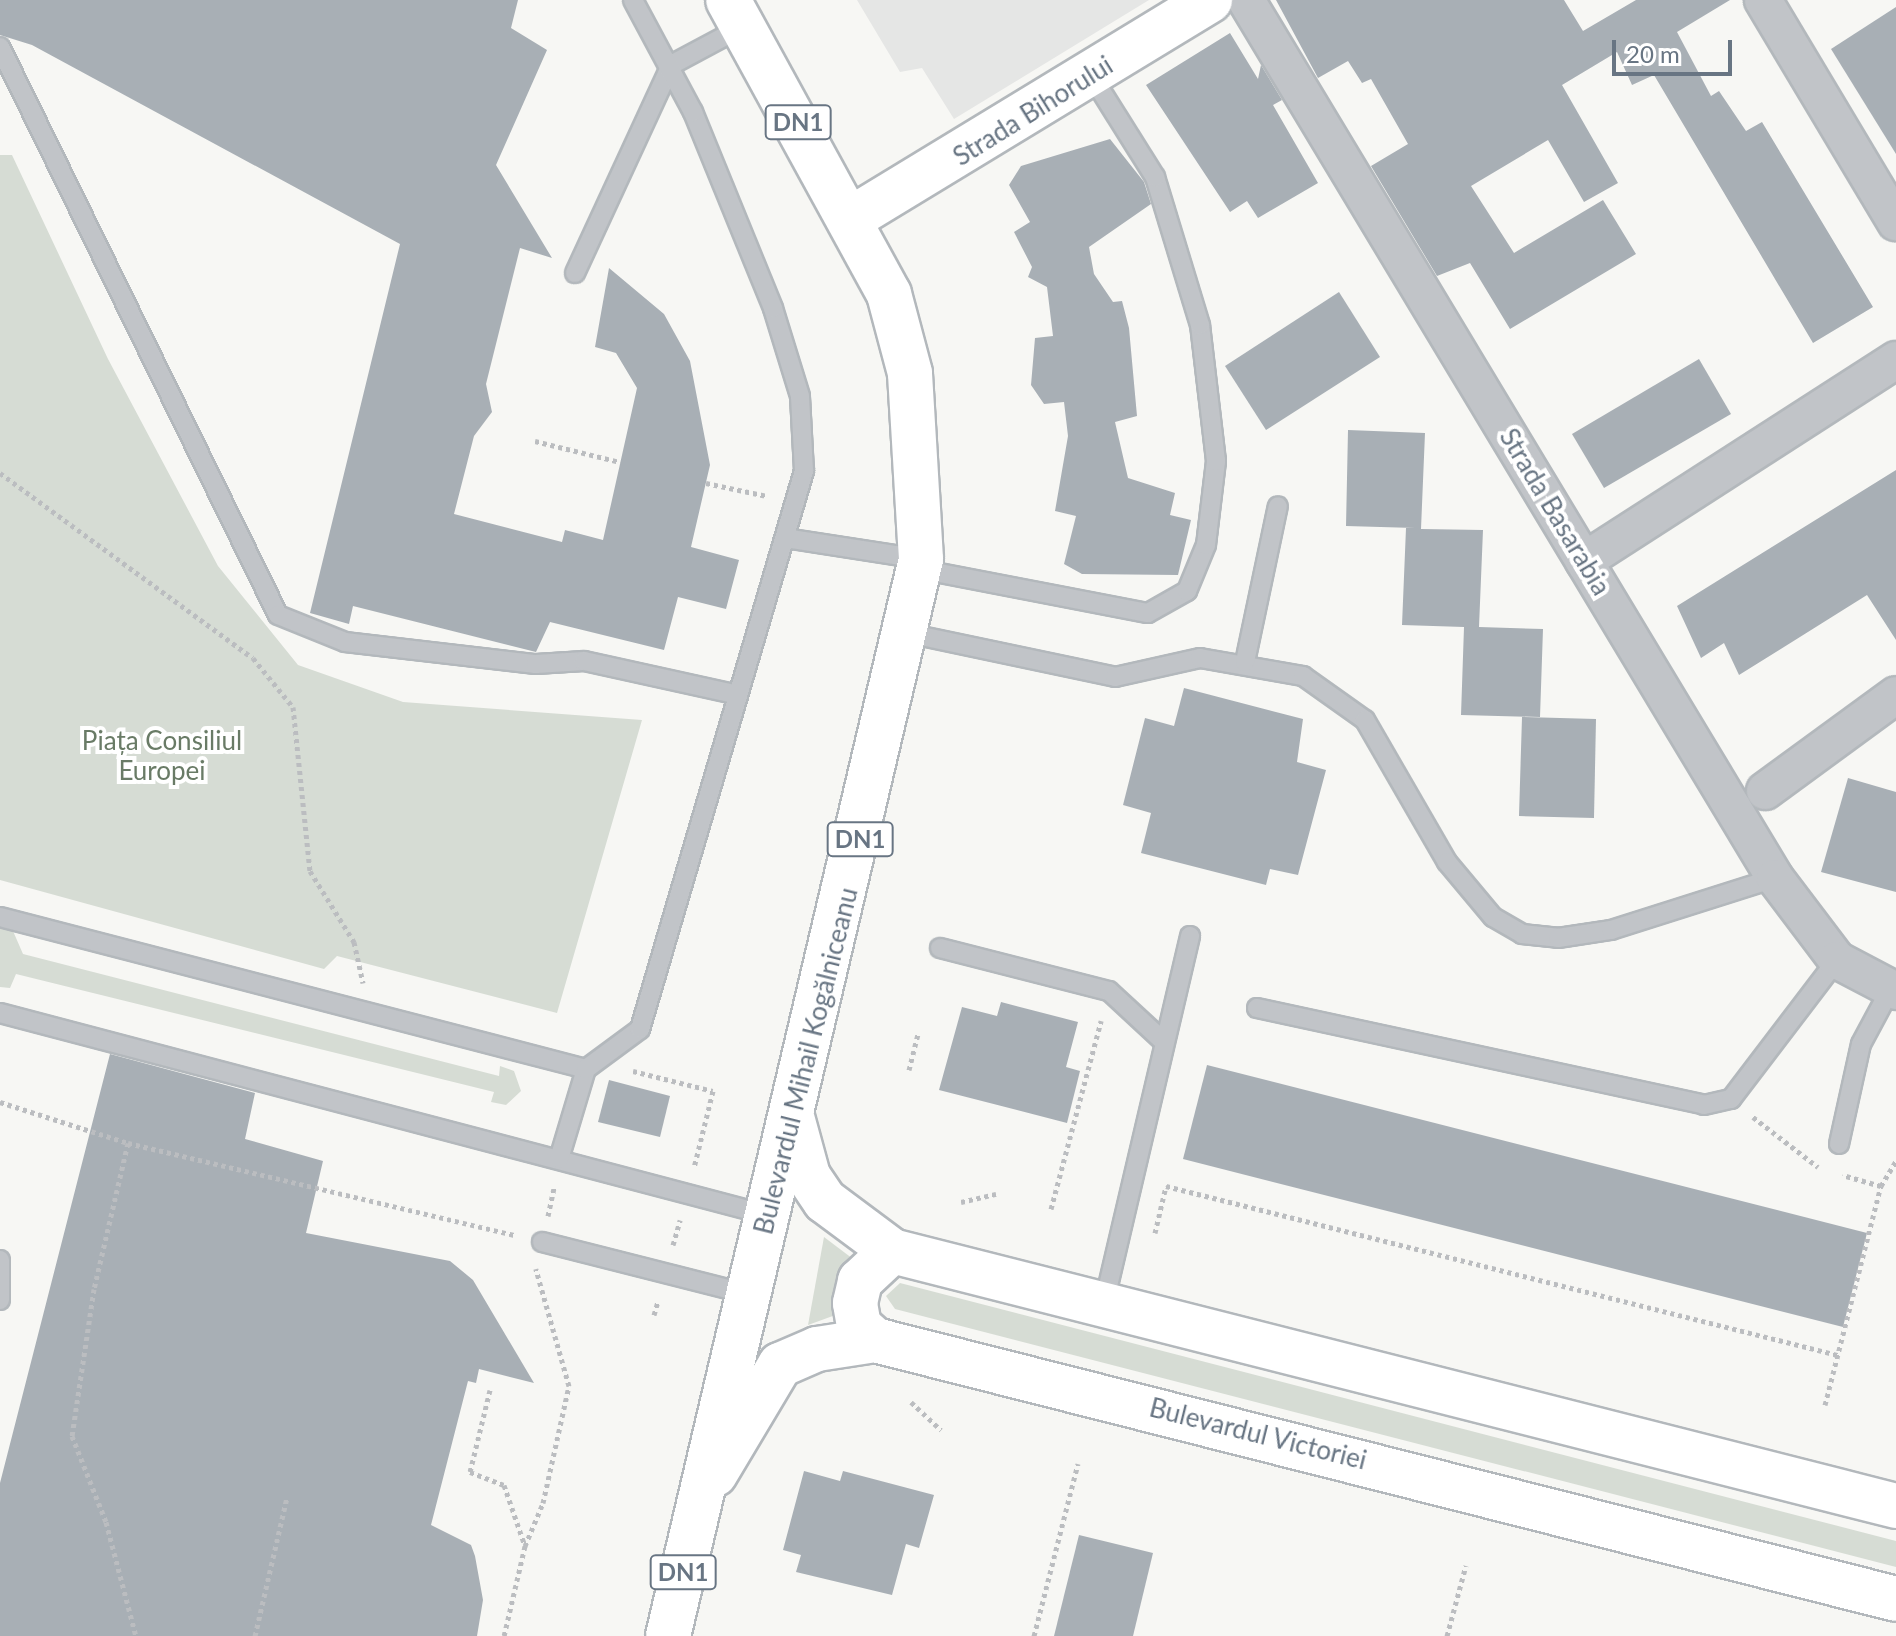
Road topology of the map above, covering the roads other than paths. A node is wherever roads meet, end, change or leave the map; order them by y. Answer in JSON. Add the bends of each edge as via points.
{"nodes":[{"id":1,"x":633,"y":0,"type":"edge"},
{"id":2,"x":1210,"y":0,"type":"edge"},
{"id":3,"x":1246,"y":0,"type":"edge"},
{"id":4,"x":1763,"y":0,"type":"edge"},
{"id":5,"x":736,"y":13,"type":"edge"},
{"id":6,"x":0,"y":47,"type":"edge"},
{"id":7,"x":671,"y":65,"type":"junction"},
{"id":8,"x":1091,"y":75,"type":"junction"},
{"id":9,"x":852,"y":218,"type":"junction"},
{"id":10,"x":1896,"y":222,"type":"edge"},
{"id":11,"x":575,"y":273,"type":"dead end"},
{"id":12,"x":1896,"y":360,"type":"edge"},
{"id":13,"x":1278,"y":506,"type":"dead end"},
{"id":14,"x":785,"y":538,"type":"junction"},
{"id":15,"x":1584,"y":561,"type":"junction"},
{"id":16,"x":920,"y":564,"type":"junction"},
{"id":17,"x":907,"y":633,"type":"junction"},
{"id":18,"x":1245,"y":662,"type":"junction"},
{"id":19,"x":734,"y":694,"type":"junction"},
{"id":20,"x":1896,"y":695,"type":"edge"},
{"id":21,"x":1765,"y":791,"type":"dead end"},
{"id":22,"x":1775,"y":878,"type":"junction"},
{"id":23,"x":0,"y":917,"type":"edge"},
{"id":24,"x":1190,"y":936,"type":"dead end"},
{"id":25,"x":940,"y":948,"type":"dead end"},
{"id":26,"x":1837,"y":960,"type":"junction"},
{"id":27,"x":1893,"y":990,"type":"edge"},
{"id":28,"x":1257,"y":1008,"type":"dead end"},
{"id":29,"x":0,"y":1013,"type":"edge"},
{"id":30,"x":1164,"y":1042,"type":"junction"},
{"id":31,"x":586,"y":1069,"type":"junction"},
{"id":32,"x":792,"y":1117,"type":"junction"},
{"id":33,"x":1839,"y":1144,"type":"dead end"},
{"id":34,"x":559,"y":1159,"type":"junction"},
{"id":35,"x":768,"y":1215,"type":"junction"},
{"id":36,"x":542,"y":1242,"type":"road end"},
{"id":37,"x":892,"y":1251,"type":"junction"},
{"id":38,"x":0,"y":1260,"type":"edge"},
{"id":39,"x":748,"y":1294,"type":"junction"},
{"id":40,"x":0,"y":1300,"type":"edge"},
{"id":41,"x":1104,"y":1303,"type":"junction"},
{"id":42,"x":875,"y":1340,"type":"junction"},
{"id":43,"x":1896,"y":1506,"type":"edge"},
{"id":44,"x":698,"y":1508,"type":"junction"},
{"id":45,"x":1896,"y":1599,"type":"edge"},
{"id":46,"x":668,"y":1636,"type":"edge"}],
"edges":[{"from":1,"to":7,"type":"lane"},
{"from":2,"to":8,"type":"main road","name":"Strada Bihorului"},
{"from":3,"to":15,"type":"street","name":"Strada Basarabia"},
{"from":4,"to":10,"type":"street"},
{"from":5,"to":7,"type":"lane"},
{"from":5,"to":9,"type":"main road","name":"Bulevardul Mihail Kogălniceanu","number":"DN1"},
{"from":6,"to":19,"type":"lane","via":[[278,615],[345,642],[536,664],[584,661]]},
{"from":7,"to":11,"type":"lane"},
{"from":7,"to":14,"type":"lane","via":[[743,230],[800,396],[804,471]]},
{"from":8,"to":9,"type":"main road","name":"Strada Bihorului"},
{"from":8,"to":16,"type":"lane","via":[[1155,177],[1200,325],[1216,461],[1206,545],[1187,591],[1148,613]]},
{"from":9,"to":16,"type":"main road","name":"Bulevardul Mihail Kogălniceanu","number":"DN1","via":[[889,294],[910,373]]},
{"from":12,"to":15,"type":"street"},
{"from":13,"to":18,"type":"lane"},
{"from":14,"to":16,"type":"lane"},
{"from":14,"to":19,"type":"lane"},
{"from":15,"to":22,"type":"street","name":"Strada Basarabia"},
{"from":16,"to":17,"type":"main road","name":"Bulevardul Mihail Kogălniceanu","number":"DN1"},
{"from":17,"to":18,"type":"lane","via":[[1115,677],[1170,660]]},
{"from":17,"to":32,"type":"main road","name":"Bulevardul Mihail Kogălniceanu","number":"DN1"},
{"from":18,"to":22,"type":"lane","via":[[1303,676],[1365,720],[1447,862],[1493,917],[1522,934],[1558,938],[1611,930]]},
{"from":19,"to":31,"type":"lane","via":[[640,1029]]},
{"from":20,"to":21,"type":"street"},
{"from":22,"to":26,"type":"street","name":"Strada Basarabia"},
{"from":23,"to":31,"type":"lane"},
{"from":24,"to":30,"type":"lane"},
{"from":25,"to":30,"type":"lane","via":[[1109,991]]},
{"from":26,"to":27,"type":"street","name":"Strada Basarabia"},
{"from":26,"to":28,"type":"lane","via":[[1731,1099],[1704,1105]]},
{"from":27,"to":33,"type":"lane","via":[[1861,1044]]},
{"from":29,"to":34,"type":"lane"},
{"from":30,"to":41,"type":"lane"},
{"from":31,"to":34,"type":"lane"},
{"from":32,"to":35,"type":"main road","name":"Bulevardul Mihail Kogălniceanu","number":"DN1"},
{"from":32,"to":37,"type":"main road","via":[[808,1176],[825,1201]]},
{"from":34,"to":35,"type":"lane"},
{"from":35,"to":39,"type":"main road","name":"Bulevardul Mihail Kogălniceanu","number":"DN1"},
{"from":36,"to":39,"type":"lane"},
{"from":37,"to":41,"type":"main road"},
{"from":37,"to":42,"type":"main road","via":[[860,1281],[855,1303],[859,1326]]},
{"from":38,"to":40,"type":"lane"},
{"from":39,"to":44,"type":"main road","name":"Bulevardul Mihail Kogălniceanu","number":"DN1"},
{"from":41,"to":43,"type":"main road"},
{"from":42,"to":44,"type":"main road","name":"Bulevardul Victoriei","via":[[817,1349],[780,1365],[744,1416]]},
{"from":42,"to":45,"type":"main road","name":"Bulevardul Victoriei"},
{"from":44,"to":46,"type":"main road","name":"Bulevardul Mihail Kogălniceanu","number":"DN1"}]}
